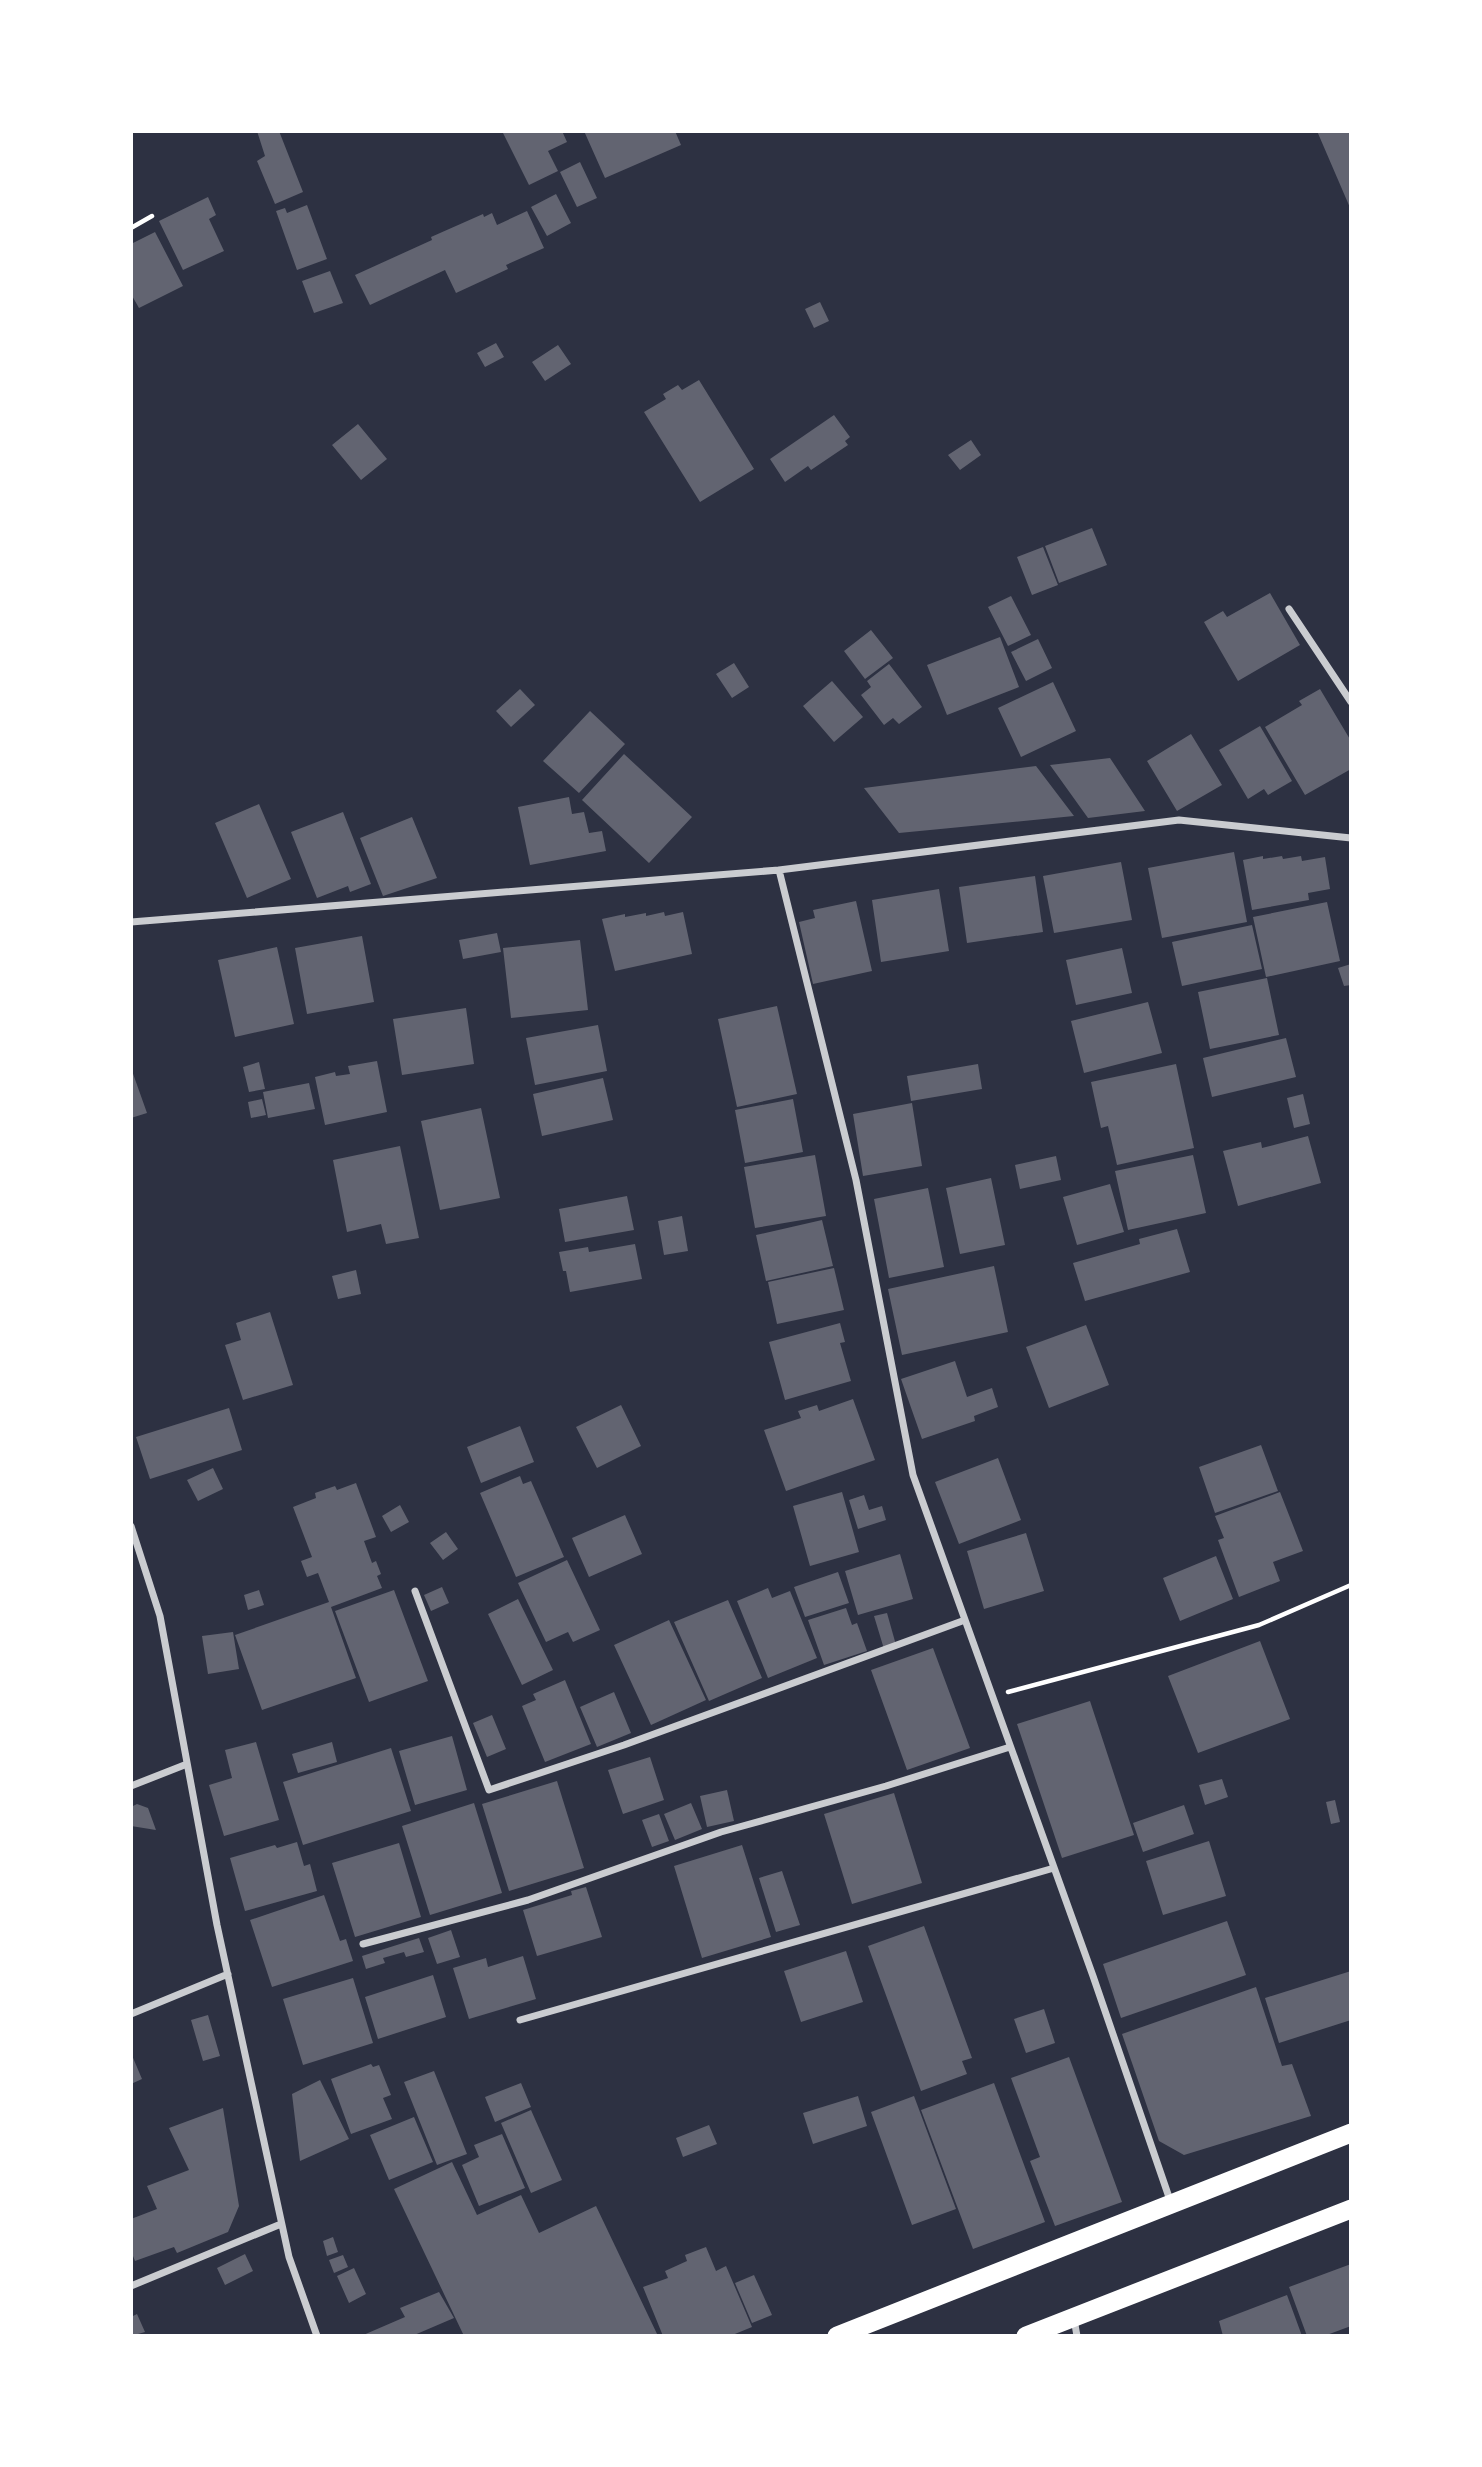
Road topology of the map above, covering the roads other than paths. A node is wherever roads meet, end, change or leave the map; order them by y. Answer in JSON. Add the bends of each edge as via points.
{"nodes":[{"id":1,"x":1289,"y":609,"type":"dead end"},
{"id":2,"x":1351,"y":702,"type":"edge"},
{"id":3,"x":1351,"y":838,"type":"edge"},
{"id":4,"x":779,"y":870,"type":"junction"},
{"id":5,"x":131,"y":922,"type":"edge"},
{"id":6,"x":131,"y":1526,"type":"edge"},
{"id":7,"x":415,"y":1591,"type":"dead end"},
{"id":8,"x":965,"y":1620,"type":"junction"},
{"id":9,"x":1010,"y":1747,"type":"junction"},
{"id":10,"x":187,"y":1763,"type":"junction"},
{"id":11,"x":131,"y":1786,"type":"edge"},
{"id":12,"x":1054,"y":1868,"type":"junction"},
{"id":13,"x":363,"y":1944,"type":"dead end"},
{"id":14,"x":228,"y":1974,"type":"junction"},
{"id":15,"x":131,"y":2014,"type":"edge"},
{"id":16,"x":520,"y":2020,"type":"dead end"},
{"id":17,"x":1351,"y":2133,"type":"edge"},
{"id":18,"x":1172,"y":2204,"type":"junction"},
{"id":19,"x":1349,"y":2212,"type":"edge"},
{"id":20,"x":281,"y":2224,"type":"junction"},
{"id":21,"x":131,"y":2286,"type":"edge"},
{"id":22,"x":1075,"y":2326,"type":"edge"},
{"id":23,"x":317,"y":2336,"type":"edge"},
{"id":24,"x":837,"y":2336,"type":"edge"},
{"id":25,"x":1026,"y":2336,"type":"edge"}],
"edges":[{"from":1,"to":2,"type":"street"},
{"from":3,"to":4,"type":"street","via":[[1179,820]]},
{"from":4,"to":5,"type":"street"},
{"from":4,"to":8,"type":"street","via":[[856,1180],[913,1475]]},
{"from":6,"to":10,"type":"street","via":[[160,1616]]},
{"from":7,"to":8,"type":"street","via":[[489,1790]]},
{"from":8,"to":9,"type":"street"},
{"from":9,"to":12,"type":"street"},
{"from":9,"to":13,"type":"street","via":[[720,1832],[528,1900]]},
{"from":10,"to":11,"type":"street"},
{"from":10,"to":14,"type":"street"},
{"from":12,"to":16,"type":"street"},
{"from":12,"to":18,"type":"street"},
{"from":14,"to":15,"type":"street"},
{"from":14,"to":20,"type":"street"},
{"from":17,"to":18,"type":"highway"},
{"from":18,"to":24,"type":"highway"},
{"from":19,"to":22,"type":"highway"},
{"from":20,"to":21,"type":"street"},
{"from":20,"to":23,"type":"street"},
{"from":22,"to":25,"type":"highway"}]}
